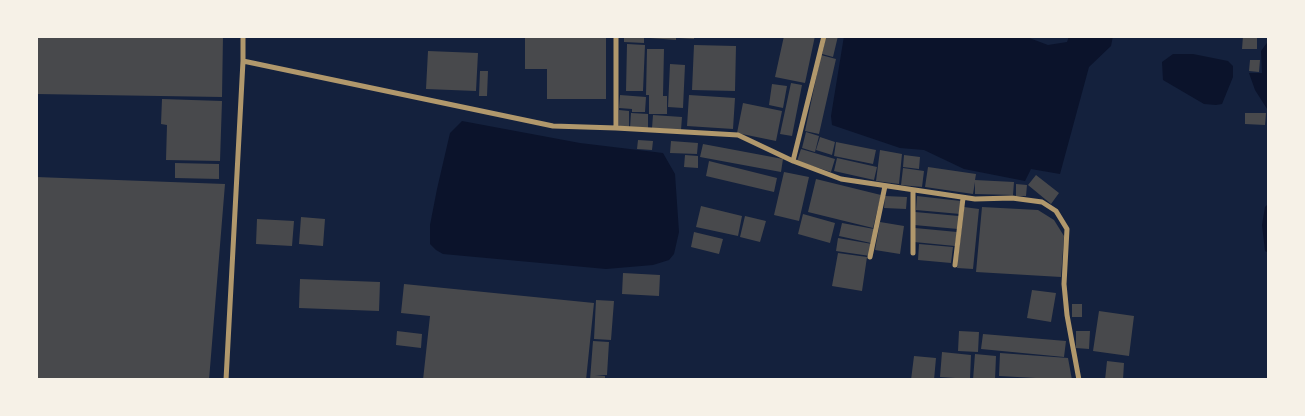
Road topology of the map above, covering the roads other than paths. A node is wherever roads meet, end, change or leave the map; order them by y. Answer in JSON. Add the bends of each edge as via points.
{"nodes":[{"id":1,"x":243,"y":36,"type":"edge"},
{"id":2,"x":616,"y":36,"type":"edge"},
{"id":3,"x":824,"y":36,"type":"edge"},
{"id":4,"x":243,"y":61,"type":"junction"},
{"id":5,"x":616,"y":128,"type":"junction"},
{"id":6,"x":793,"y":161,"type":"junction"},
{"id":7,"x":885,"y":186,"type":"junction"},
{"id":8,"x":912,"y":190,"type":"junction"},
{"id":9,"x":963,"y":198,"type":"junction"},
{"id":10,"x":913,"y":254,"type":"dead end"},
{"id":11,"x":870,"y":257,"type":"dead end"},
{"id":12,"x":955,"y":265,"type":"dead end"},
{"id":13,"x":226,"y":380,"type":"edge"},
{"id":14,"x":1079,"y":380,"type":"edge"}],
"edges":[{"from":1,"to":4,"type":"street"},
{"from":2,"to":5,"type":"street"},
{"from":3,"to":6,"type":"street"},
{"from":4,"to":5,"type":"street","via":[[553,126]]},
{"from":4,"to":13,"type":"street"},
{"from":5,"to":6,"type":"street","via":[[738,135]]},
{"from":6,"to":7,"type":"street","via":[[841,180]]},
{"from":7,"to":8,"type":"street"},
{"from":7,"to":11,"type":"street"},
{"from":8,"to":9,"type":"street"},
{"from":8,"to":10,"type":"street"},
{"from":9,"to":12,"type":"street"},
{"from":9,"to":14,"type":"street","via":[[1042,202],[1056,211],[1067,229],[1064,284]]}]}
